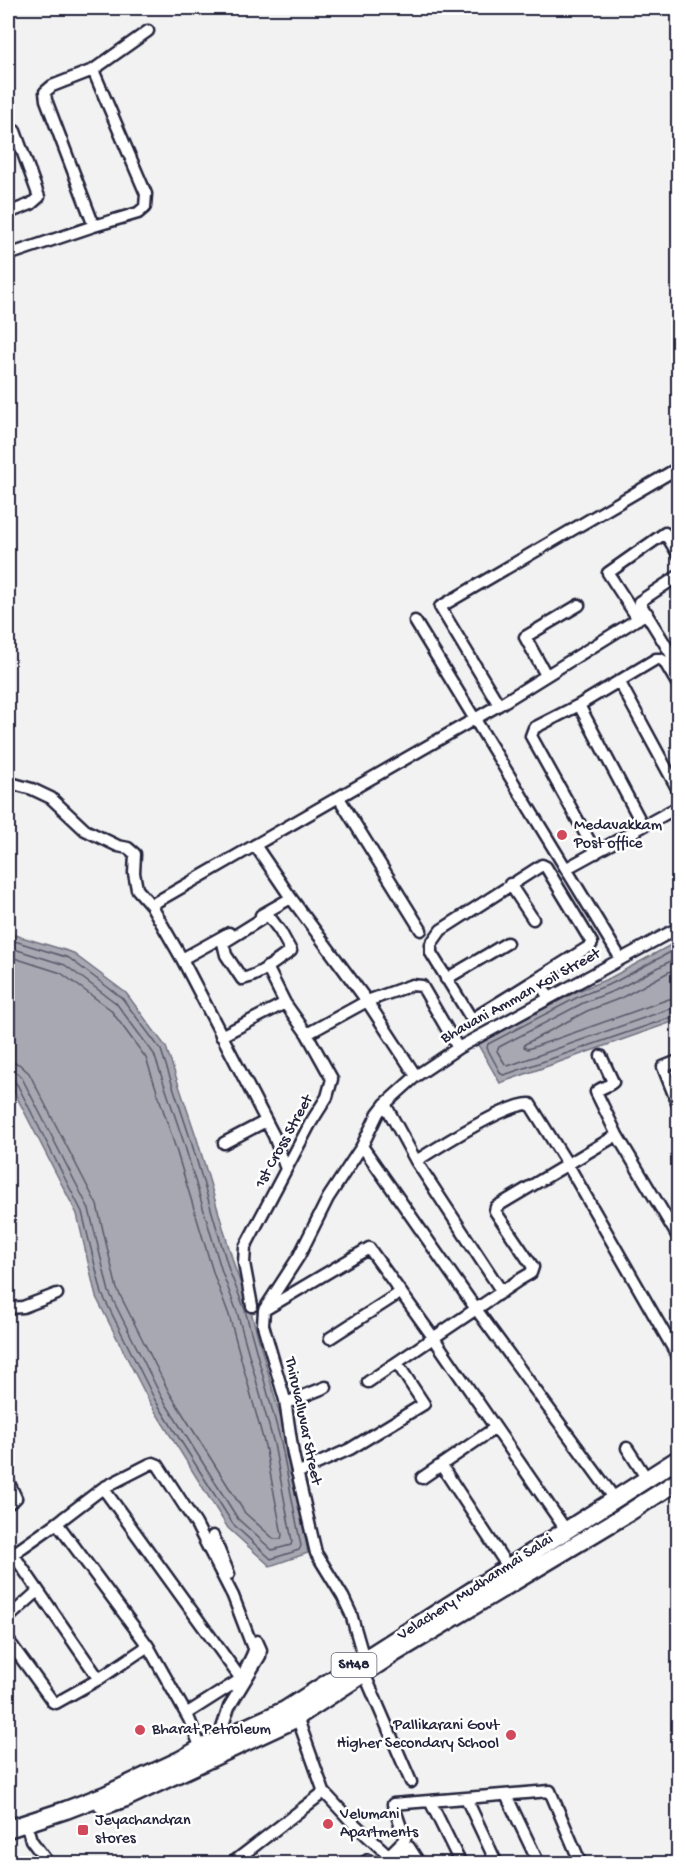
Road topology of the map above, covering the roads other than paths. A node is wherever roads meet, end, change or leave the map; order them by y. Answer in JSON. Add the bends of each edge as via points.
{"nodes":[{"id":1,"x":148,"y":32,"type":"dead end"},
{"id":2,"x":93,"y":70,"type":"junction"},
{"id":3,"x":8,"y":129,"type":"edge"},
{"id":4,"x":8,"y":213,"type":"edge"},
{"id":5,"x":94,"y":226,"type":"junction"},
{"id":6,"x":8,"y":255,"type":"edge"},
{"id":7,"x":678,"y":468,"type":"edge"},
{"id":8,"x":678,"y":554,"type":"edge"},
{"id":9,"x":678,"y":576,"type":"edge"},
{"id":10,"x":579,"y":605,"type":"dead end"},
{"id":11,"x":642,"y":616,"type":"junction"},
{"id":12,"x":416,"y":621,"type":"dead end"},
{"id":13,"x":678,"y":664,"type":"edge"},
{"id":14,"x":546,"y":675,"type":"junction"},
{"id":15,"x":619,"y":681,"type":"junction"},
{"id":16,"x":678,"y":685,"type":"edge"},
{"id":17,"x":499,"y":705,"type":"junction"},
{"id":18,"x":579,"y":705,"type":"junction"},
{"id":19,"x":474,"y":718,"type":"junction"},
{"id":20,"x":8,"y":784,"type":"edge"},
{"id":21,"x":678,"y":790,"type":"edge"},
{"id":22,"x":339,"y":798,"type":"junction"},
{"id":23,"x":678,"y":807,"type":"edge"},
{"id":24,"x":643,"y":826,"type":"junction"},
{"id":25,"x":255,"y":844,"type":"junction"},
{"id":26,"x":596,"y":853,"type":"junction"},
{"id":27,"x":567,"y":868,"type":"junction"},
{"id":28,"x":510,"y":884,"type":"junction"},
{"id":29,"x":582,"y":894,"type":"junction"},
{"id":30,"x":291,"y":898,"type":"junction"},
{"id":31,"x":569,"y":902,"type":"junction"},
{"id":32,"x":151,"y":905,"type":"junction"},
{"id":33,"x":533,"y":919,"type":"dead end"},
{"id":34,"x":678,"y":928,"type":"edge"},
{"id":35,"x":421,"y":930,"type":"dead end"},
{"id":36,"x":507,"y":943,"type":"dead end"},
{"id":37,"x":182,"y":959,"type":"junction"},
{"id":38,"x":621,"y":959,"type":"junction"},
{"id":39,"x":267,"y":968,"type":"junction"},
{"id":40,"x":446,"y":979,"type":"junction"},
{"id":41,"x":537,"y":979,"type":"junction"},
{"id":42,"x":549,"y":999,"type":"junction"},
{"id":43,"x":367,"y":1001,"type":"junction"},
{"id":44,"x":285,"y":1003,"type":"junction"},
{"id":45,"x":307,"y":1034,"type":"junction"},
{"id":46,"x":221,"y":1036,"type":"junction"},
{"id":47,"x":458,"y":1048,"type":"junction"},
{"id":48,"x":601,"y":1056,"type":"dead end"},
{"id":49,"x":678,"y":1061,"type":"edge"},
{"id":50,"x":416,"y":1076,"type":"junction"},
{"id":51,"x":385,"y":1104,"type":"junction"},
{"id":52,"x":678,"y":1105,"type":"edge"},
{"id":53,"x":266,"y":1121,"type":"junction"},
{"id":54,"x":617,"y":1135,"type":"junction"},
{"id":55,"x":224,"y":1143,"type":"dead end"},
{"id":56,"x":362,"y":1146,"type":"junction"},
{"id":57,"x":416,"y":1161,"type":"junction"},
{"id":58,"x":568,"y":1165,"type":"junction"},
{"id":59,"x":286,"y":1169,"type":"junction"},
{"id":60,"x":677,"y":1229,"type":"edge"},
{"id":61,"x":401,"y":1292,"type":"junction"},
{"id":62,"x":502,"y":1292,"type":"junction"},
{"id":63,"x":57,"y":1294,"type":"dead end"},
{"id":64,"x":252,"y":1306,"type":"dead end"},
{"id":65,"x":8,"y":1308,"type":"edge"},
{"id":66,"x":476,"y":1310,"type":"junction"},
{"id":67,"x":264,"y":1311,"type":"junction"},
{"id":68,"x":433,"y":1337,"type":"junction"},
{"id":69,"x":330,"y":1338,"type":"dead end"},
{"id":70,"x":678,"y":1357,"type":"edge"},
{"id":71,"x":397,"y":1363,"type":"junction"},
{"id":72,"x":368,"y":1382,"type":"dead end"},
{"id":73,"x":326,"y":1387,"type":"dead end"},
{"id":74,"x":286,"y":1403,"type":"junction"},
{"id":75,"x":495,"y":1428,"type":"junction"},
{"id":76,"x":627,"y":1448,"type":"dead end"},
{"id":77,"x":678,"y":1458,"type":"edge"},
{"id":78,"x":441,"y":1465,"type":"junction"},
{"id":79,"x":297,"y":1473,"type":"junction"},
{"id":80,"x":422,"y":1478,"type":"dead end"},
{"id":81,"x":647,"y":1479,"type":"junction"},
{"id":82,"x":8,"y":1481,"type":"edge"},
{"id":83,"x":678,"y":1481,"type":"edge"},
{"id":84,"x":103,"y":1488,"type":"junction"},
{"id":85,"x":615,"y":1499,"type":"junction"},
{"id":86,"x":8,"y":1504,"type":"edge"},
{"id":87,"x":57,"y":1523,"type":"junction"},
{"id":88,"x":566,"y":1530,"type":"junction"},
{"id":89,"x":213,"y":1536,"type":"dead end"},
{"id":90,"x":508,"y":1567,"type":"junction"},
{"id":91,"x":38,"y":1592,"type":"junction"},
{"id":92,"x":8,"y":1618,"type":"edge"},
{"id":93,"x":8,"y":1640,"type":"edge"},
{"id":94,"x":148,"y":1646,"type":"junction"},
{"id":95,"x":364,"y":1666,"type":"junction"},
{"id":96,"x":241,"y":1678,"type":"junction"},
{"id":97,"x":99,"y":1679,"type":"junction"},
{"id":98,"x":294,"y":1711,"type":"junction"},
{"id":99,"x":186,"y":1714,"type":"junction"},
{"id":100,"x":218,"y":1740,"type":"junction"},
{"id":101,"x":201,"y":1748,"type":"junction"},
{"id":102,"x":411,"y":1782,"type":"dead end"},
{"id":103,"x":324,"y":1792,"type":"junction"},
{"id":104,"x":506,"y":1795,"type":"junction"},
{"id":105,"x":466,"y":1798,"type":"junction"},
{"id":106,"x":107,"y":1800,"type":"junction"},
{"id":107,"x":430,"y":1801,"type":"junction"},
{"id":108,"x":8,"y":1829,"type":"edge"},
{"id":109,"x":28,"y":1833,"type":"junction"},
{"id":110,"x":8,"y":1838,"type":"edge"},
{"id":111,"x":407,"y":1843,"type":"junction"},
{"id":112,"x":394,"y":1860,"type":"edge"},
{"id":113,"x":49,"y":1863,"type":"edge"},
{"id":114,"x":231,"y":1863,"type":"edge"},
{"id":115,"x":362,"y":1863,"type":"edge"},
{"id":116,"x":375,"y":1863,"type":"edge"},
{"id":117,"x":420,"y":1863,"type":"edge"},
{"id":118,"x":460,"y":1863,"type":"edge"},
{"id":119,"x":498,"y":1863,"type":"edge"},
{"id":120,"x":539,"y":1863,"type":"edge"},
{"id":121,"x":581,"y":1863,"type":"edge"}],
"edges":[{"from":1,"to":2,"type":"street"},
{"from":2,"to":5,"type":"street","via":[[45,92]]},
{"from":2,"to":5,"type":"street","via":[[146,194],[144,207],[138,213]]},
{"from":3,"to":4,"type":"street","via":[[15,131],[39,197]]},
{"from":5,"to":6,"type":"street"},
{"from":7,"to":17,"type":"street","via":[[440,607]]},
{"from":8,"to":11,"type":"street","via":[[665,533],[609,573]]},
{"from":9,"to":11,"type":"street","via":[[639,602]]},
{"from":10,"to":14,"type":"street","via":[[525,637]]},
{"from":11,"to":13,"type":"street"},
{"from":11,"to":14,"type":"street"},
{"from":12,"to":19,"type":"street"},
{"from":14,"to":17,"type":"street"},
{"from":15,"to":16,"type":"street","via":[[660,658]]},
{"from":15,"to":18,"type":"street"},
{"from":15,"to":21,"type":"street"},
{"from":17,"to":19,"type":"street"},
{"from":18,"to":24,"type":"street"},
{"from":18,"to":26,"type":"street","via":[[534,728],[531,736]]},
{"from":19,"to":22,"type":"street"},
{"from":19,"to":27,"type":"street"},
{"from":20,"to":32,"type":"street","via":[[51,798],[85,830],[128,848],[135,854],[137,889]]},
{"from":22,"to":25,"type":"street"},
{"from":22,"to":35,"type":"street"},
{"from":23,"to":24,"type":"street"},
{"from":24,"to":26,"type":"street"},
{"from":25,"to":30,"type":"street"},
{"from":25,"to":32,"type":"street"},
{"from":26,"to":27,"type":"street"},
{"from":27,"to":29,"type":"street"},
{"from":28,"to":31,"type":"street","via":[[542,865]]},
{"from":28,"to":33,"type":"street"},
{"from":28,"to":40,"type":"street","via":[[436,936],[431,953]]},
{"from":29,"to":31,"type":"street"},
{"from":29,"to":38,"type":"street"},
{"from":30,"to":37,"type":"street"},
{"from":30,"to":43,"type":"street"},
{"from":31,"to":41,"type":"street","via":[[592,943]]},
{"from":32,"to":37,"type":"street"},
{"from":34,"to":38,"type":"street","name":"Bhavani Amman Koil Street"},
{"from":36,"to":40,"type":"street"},
{"from":37,"to":46,"type":"street"},
{"from":38,"to":42,"type":"street","name":"Bhavani Amman Koil Street"},
{"from":39,"to":39,"type":"street","via":[[291,951],[268,915],[223,945],[242,979]]},
{"from":39,"to":44,"type":"street","name":"1st Cross Street"},
{"from":40,"to":41,"type":"street","via":[[474,1018]]},
{"from":41,"to":42,"type":"street"},
{"from":42,"to":47,"type":"street","name":"Bhavani Amman Koil Street"},
{"from":43,"to":45,"type":"street"},
{"from":43,"to":47,"type":"street","via":[[412,985],[422,986]]},
{"from":43,"to":50,"type":"street"},
{"from":44,"to":45,"type":"street","name":"1st Cross Street"},
{"from":44,"to":46,"type":"street"},
{"from":45,"to":59,"type":"street","name":"1st Cross Street","via":[[332,1079],[327,1097]]},
{"from":46,"to":53,"type":"street"},
{"from":47,"to":50,"type":"street","name":"Bhavani Amman Koil Street"},
{"from":48,"to":54,"type":"street","via":[[613,1082],[596,1092]]},
{"from":49,"to":52,"type":"street","via":[[663,1067]]},
{"from":50,"to":51,"type":"street","name":"Bhavani Amman Koil Street"},
{"from":51,"to":56,"type":"street"},
{"from":51,"to":57,"type":"street"},
{"from":53,"to":55,"type":"street"},
{"from":53,"to":59,"type":"street"},
{"from":54,"to":58,"type":"street"},
{"from":54,"to":60,"type":"street"},
{"from":56,"to":66,"type":"street"},
{"from":56,"to":67,"type":"street"},
{"from":57,"to":58,"type":"street","via":[[456,1136],[530,1104]]},
{"from":57,"to":62,"type":"street"},
{"from":58,"to":62,"type":"street","via":[[496,1207],[533,1267],[531,1274]]},
{"from":58,"to":70,"type":"street"},
{"from":59,"to":64,"type":"street","name":"1st Cross Street","via":[[245,1247]]},
{"from":61,"to":67,"type":"street","via":[[369,1248]]},
{"from":61,"to":68,"type":"street"},
{"from":61,"to":69,"type":"street"},
{"from":62,"to":66,"type":"street"},
{"from":63,"to":65,"type":"street","via":[[23,1307]]},
{"from":66,"to":68,"type":"street"},
{"from":66,"to":85,"type":"street"},
{"from":67,"to":74,"type":"street","name":"Thiruvalluvar Street","via":[[263,1325]]},
{"from":68,"to":71,"type":"street"},
{"from":68,"to":75,"type":"street"},
{"from":71,"to":72,"type":"street"},
{"from":71,"to":79,"type":"street","via":[[424,1404],[350,1449]]},
{"from":73,"to":74,"type":"street"},
{"from":74,"to":79,"type":"street","name":"Thiruvalluvar Street"},
{"from":75,"to":78,"type":"street"},
{"from":75,"to":88,"type":"street"},
{"from":76,"to":81,"type":"street"},
{"from":77,"to":81,"type":"main road","name":"Velachery Mudhanmai Salai","number":"SH48"},
{"from":78,"to":80,"type":"street"},
{"from":78,"to":90,"type":"street"},
{"from":79,"to":95,"type":"street","name":"Thiruvalluvar Street","via":[[316,1553],[351,1614]]},
{"from":81,"to":85,"type":"main road","name":"Velachery Mudhanmai Salai","number":"SH48"},
{"from":82,"to":86,"type":"street","via":[[16,1498]]},
{"from":83,"to":95,"type":"main road","name":"Velachery Mudhanmai Salai","number":"SH48"},
{"from":84,"to":87,"type":"street"},
{"from":84,"to":96,"type":"street"},
{"from":84,"to":96,"type":"street","via":[[150,1464],[158,1465],[196,1524],[233,1596],[254,1651]]},
{"from":85,"to":88,"type":"main road","name":"Velachery Mudhanmai Salai","number":"SH48"},
{"from":87,"to":91,"type":"street","via":[[13,1554]]},
{"from":87,"to":94,"type":"street"},
{"from":88,"to":90,"type":"main road","name":"Velachery Mudhanmai Salai","number":"SH48"},
{"from":89,"to":100,"type":"street","via":[[261,1650],[229,1707]]},
{"from":90,"to":95,"type":"main road","name":"Velachery Mudhanmai Salai","number":"SH48"},
{"from":91,"to":92,"type":"street"},
{"from":91,"to":97,"type":"street"},
{"from":93,"to":97,"type":"street","via":[[53,1702]]},
{"from":94,"to":97,"type":"street"},
{"from":94,"to":99,"type":"street"},
{"from":95,"to":98,"type":"main road","name":"Velachery Mudhanmai Salai","number":"SH48"},
{"from":95,"to":102,"type":"street","name":"Thiruvalluvar Street"},
{"from":96,"to":99,"type":"street"},
{"from":98,"to":100,"type":"main road","name":"Velachery Mudhanmai Salai","number":"SH48"},
{"from":98,"to":103,"type":"street"},
{"from":98,"to":106,"type":"main road","name":"Velachery Mudhanmai Salai","number":"SH48","via":[[137,1793]]},
{"from":99,"to":101,"type":"street"},
{"from":100,"to":101,"type":"main road","name":"Velachery Mudhanmai Salai","number":"SH48"},
{"from":101,"to":106,"type":"main road","name":"Velachery Mudhanmai Salai","number":"SH48"},
{"from":103,"to":112,"type":"street"},
{"from":103,"to":114,"type":"street"},
{"from":104,"to":105,"type":"street"},
{"from":104,"to":120,"type":"street"},
{"from":104,"to":121,"type":"street","via":[[550,1791]]},
{"from":105,"to":107,"type":"street"},
{"from":105,"to":119,"type":"street"},
{"from":106,"to":108,"type":"main road","name":"Velachery Mudhanmai Salai","number":"SH48"},
{"from":106,"to":109,"type":"main road","name":"Velachery Mudhanmai Salai","number":"SH48"},
{"from":107,"to":111,"type":"street","via":[[393,1804]]},
{"from":107,"to":118,"type":"street"},
{"from":109,"to":110,"type":"main road","name":"Velachery Mudhanmai Salai","number":"SH48"},
{"from":109,"to":113,"type":"street"},
{"from":111,"to":112,"type":"street"},
{"from":111,"to":117,"type":"street"},
{"from":115,"to":116,"type":"street"}]}
